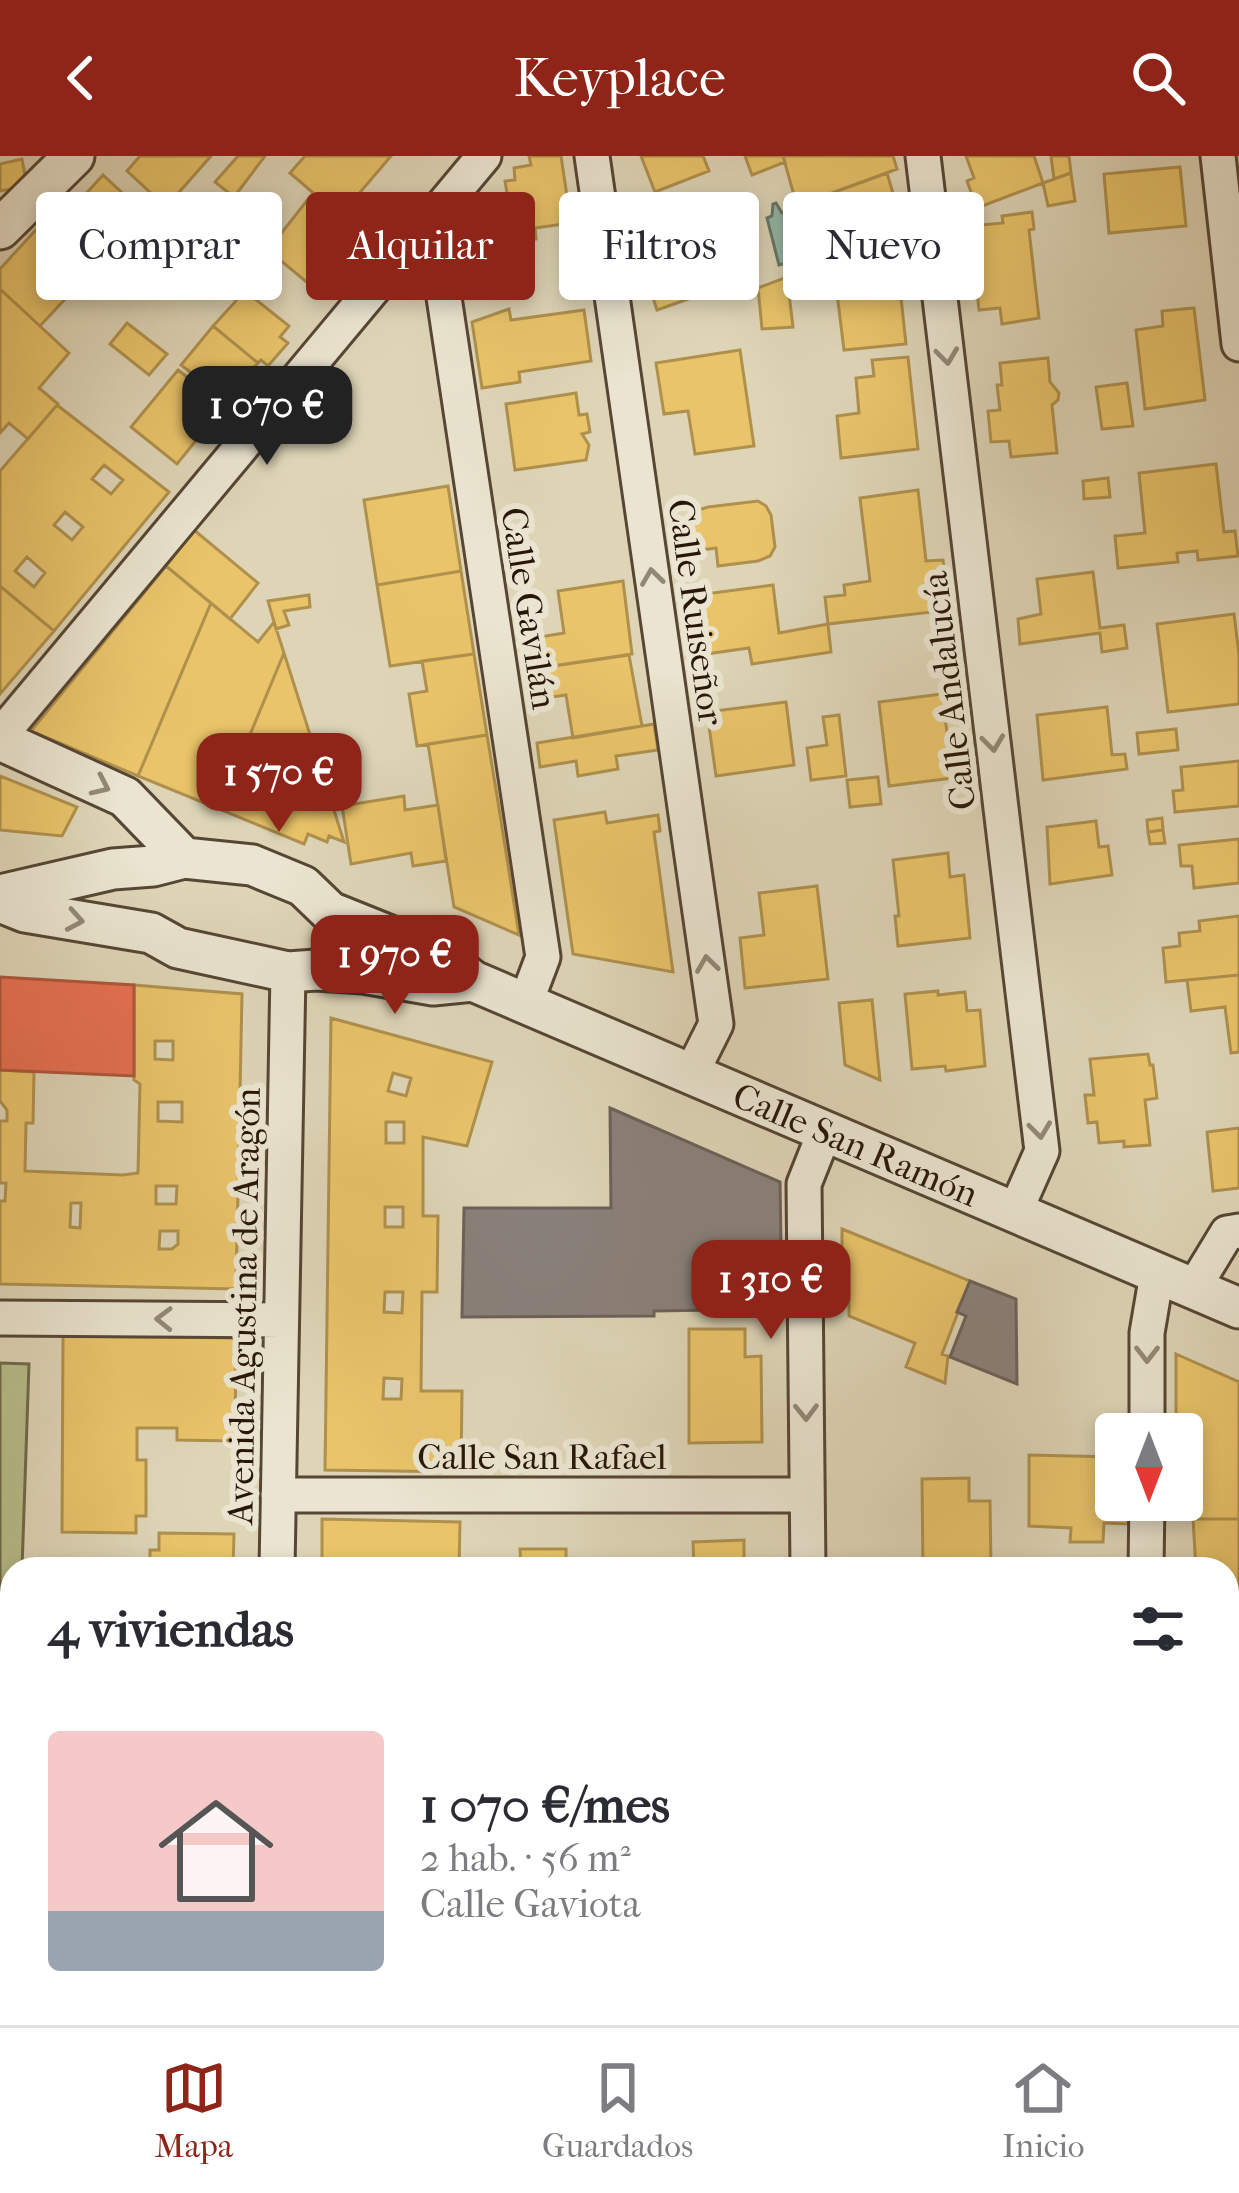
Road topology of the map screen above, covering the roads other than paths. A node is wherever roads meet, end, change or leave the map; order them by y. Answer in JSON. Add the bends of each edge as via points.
{"nodes":[{"id":1,"x":74,"y":156,"type":"edge"},
{"id":2,"x":484,"y":156,"type":"edge"},
{"id":3,"x":592,"y":156,"type":"edge"},
{"id":4,"x":923,"y":156,"type":"edge"},
{"id":5,"x":1218,"y":156,"type":"edge"},
{"id":6,"x":453,"y":192,"type":"edge"},
{"id":7,"x":0,"y":229,"type":"edge"},
{"id":8,"x":362,"y":300,"type":"edge"},
{"id":9,"x":444,"y":300,"type":"edge"},
{"id":10,"x":1239,"y":344,"type":"edge"},
{"id":11,"x":0,"y":738,"type":"edge"},
{"id":12,"x":168,"y":862,"type":"junction"},
{"id":13,"x":0,"y":898,"type":"edge"},
{"id":14,"x":331,"y":912,"type":"junction"},
{"id":15,"x":151,"y":933,"type":"junction"},
{"id":16,"x":302,"y":971,"type":"junction"},
{"id":17,"x":473,"y":981,"type":"junction"},
{"id":18,"x":526,"y":1002,"type":"junction"},
{"id":19,"x":691,"y":1074,"type":"junction"},
{"id":20,"x":824,"y":1131,"type":"junction"},
{"id":21,"x":1015,"y":1212,"type":"junction"},
{"id":22,"x":1239,"y":1231,"type":"edge"},
{"id":23,"x":1175,"y":1281,"type":"junction"},
{"id":24,"x":1239,"y":1308,"type":"edge"},
{"id":25,"x":0,"y":1318,"type":"edge"},
{"id":26,"x":281,"y":1320,"type":"junction"},
{"id":27,"x":1147,"y":1413,"type":"edge"},
{"id":28,"x":278,"y":1495,"type":"junction"},
{"id":29,"x":806,"y":1495,"type":"junction"},
{"id":30,"x":1147,"y":1521,"type":"edge"},
{"id":31,"x":277,"y":1557,"type":"edge"},
{"id":32,"x":808,"y":1557,"type":"edge"},
{"id":33,"x":1146,"y":1557,"type":"edge"}],
"edges":[{"from":1,"to":7,"type":"street"},
{"from":2,"to":6,"type":"street"},
{"from":19,"to":3,"type":"street","name":"Calle Ruiseñor","one_way":true,"via":[[716,1024]]},
{"from":4,"to":21,"type":"street","name":"Calle Andalucía","one_way":true,"via":[[1042,1151]]},
{"from":5,"to":10,"type":"street"},
{"from":8,"to":11,"type":"street"},
{"from":9,"to":18,"type":"street","name":"Calle Gavilán","via":[[543,957]]},
{"from":11,"to":12,"type":"street","one_way":true,"via":[[125,797]]},
{"from":12,"to":13,"type":"street"},
{"from":12,"to":14,"type":"street","name":"Calle San Ramón","via":[[252,865],[303,886]]},
{"from":12,"to":15,"type":"street","via":[[144,897]]},
{"from":13,"to":15,"type":"street","one_way":true,"via":[[25,912]]},
{"from":14,"to":16,"type":"street","via":[[331,944]]},
{"from":14,"to":17,"type":"street","name":"Calle San Ramón","via":[[442,957]]},
{"from":15,"to":16,"type":"street","name":"Calle San Ramón","via":[[178,949]]},
{"from":16,"to":17,"type":"street","name":"Calle San Ramón","via":[[433,986]]},
{"from":16,"to":26,"type":"street","name":"Avenida Agustina de Aragón"},
{"from":17,"to":18,"type":"street","name":"Calle San Ramón"},
{"from":18,"to":19,"type":"street","name":"Calle San Ramón"},
{"from":19,"to":20,"type":"street","name":"Calle San Ramón"},
{"from":20,"to":21,"type":"street","name":"Calle San Ramón"},
{"from":20,"to":29,"type":"street","one_way":true,"via":[[804,1184]]},
{"from":21,"to":23,"type":"street","name":"Calle San Ramón"},
{"from":22,"to":23,"type":"street"},
{"from":23,"to":24,"type":"street","name":"Calle San Ramón"},
{"from":23,"to":27,"type":"street","one_way":true,"via":[[1147,1333]]},
{"from":26,"to":25,"type":"street","one_way":true},
{"from":26,"to":28,"type":"street","name":"Avenida Agustina de Aragón"},
{"from":28,"to":29,"type":"street","name":"Calle San Rafael"},
{"from":28,"to":31,"type":"street","name":"Avenida Agustina de Aragón"},
{"from":29,"to":32,"type":"street"},
{"from":30,"to":33,"type":"street"}]}
